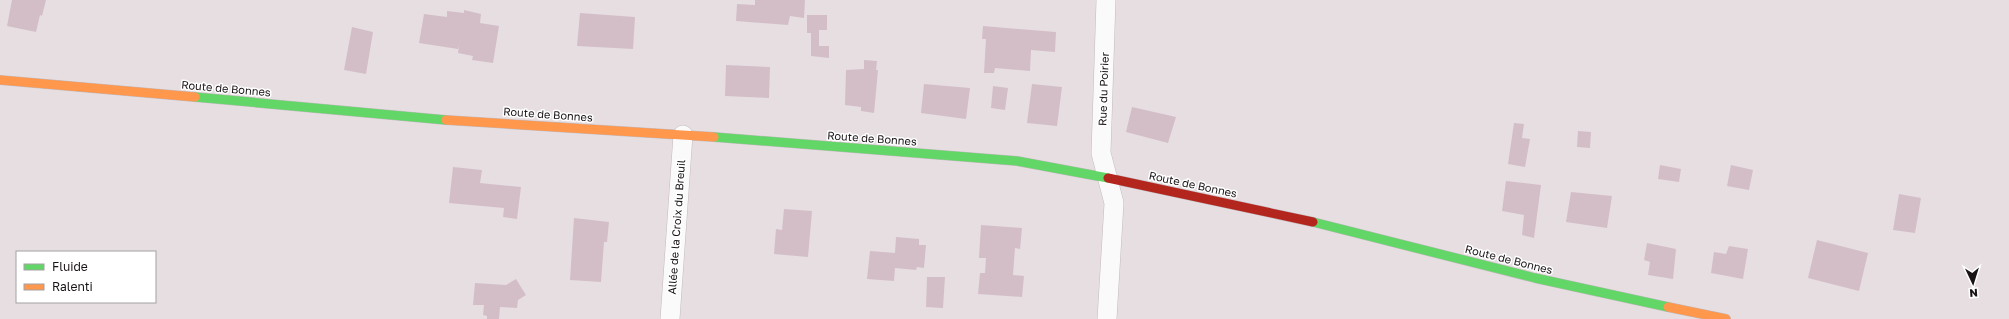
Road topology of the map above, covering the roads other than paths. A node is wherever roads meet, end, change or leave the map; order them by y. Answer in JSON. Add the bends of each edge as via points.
{"nodes":[{"id":1,"x":1106,"y":0,"type":"edge"},
{"id":2,"x":0,"y":80,"type":"edge"},
{"id":3,"x":683,"y":135,"type":"junction"},
{"id":4,"x":1108,"y":178,"type":"junction"},
{"id":5,"x":670,"y":319,"type":"edge"},
{"id":6,"x":1107,"y":319,"type":"edge"},
{"id":7,"x":1726,"y":319,"type":"edge"}],
"edges":[{"from":1,"to":4,"type":"street","name":"Rue du Poirier","via":[[1102,153]]},
{"from":2,"to":3,"type":"street","name":"Route de Bonnes","via":[[450,120]]},
{"from":3,"to":4,"type":"street","name":"Route de Bonnes","via":[[1017,161]]},
{"from":3,"to":5,"type":"street","name":"Allée de la Croix du Breuil"},
{"from":4,"to":6,"type":"street","name":"Rue du Poirier","via":[[1114,203]]},
{"from":4,"to":7,"type":"street","name":"Route de Bonnes","via":[[1304,220],[1535,278]]}]}
